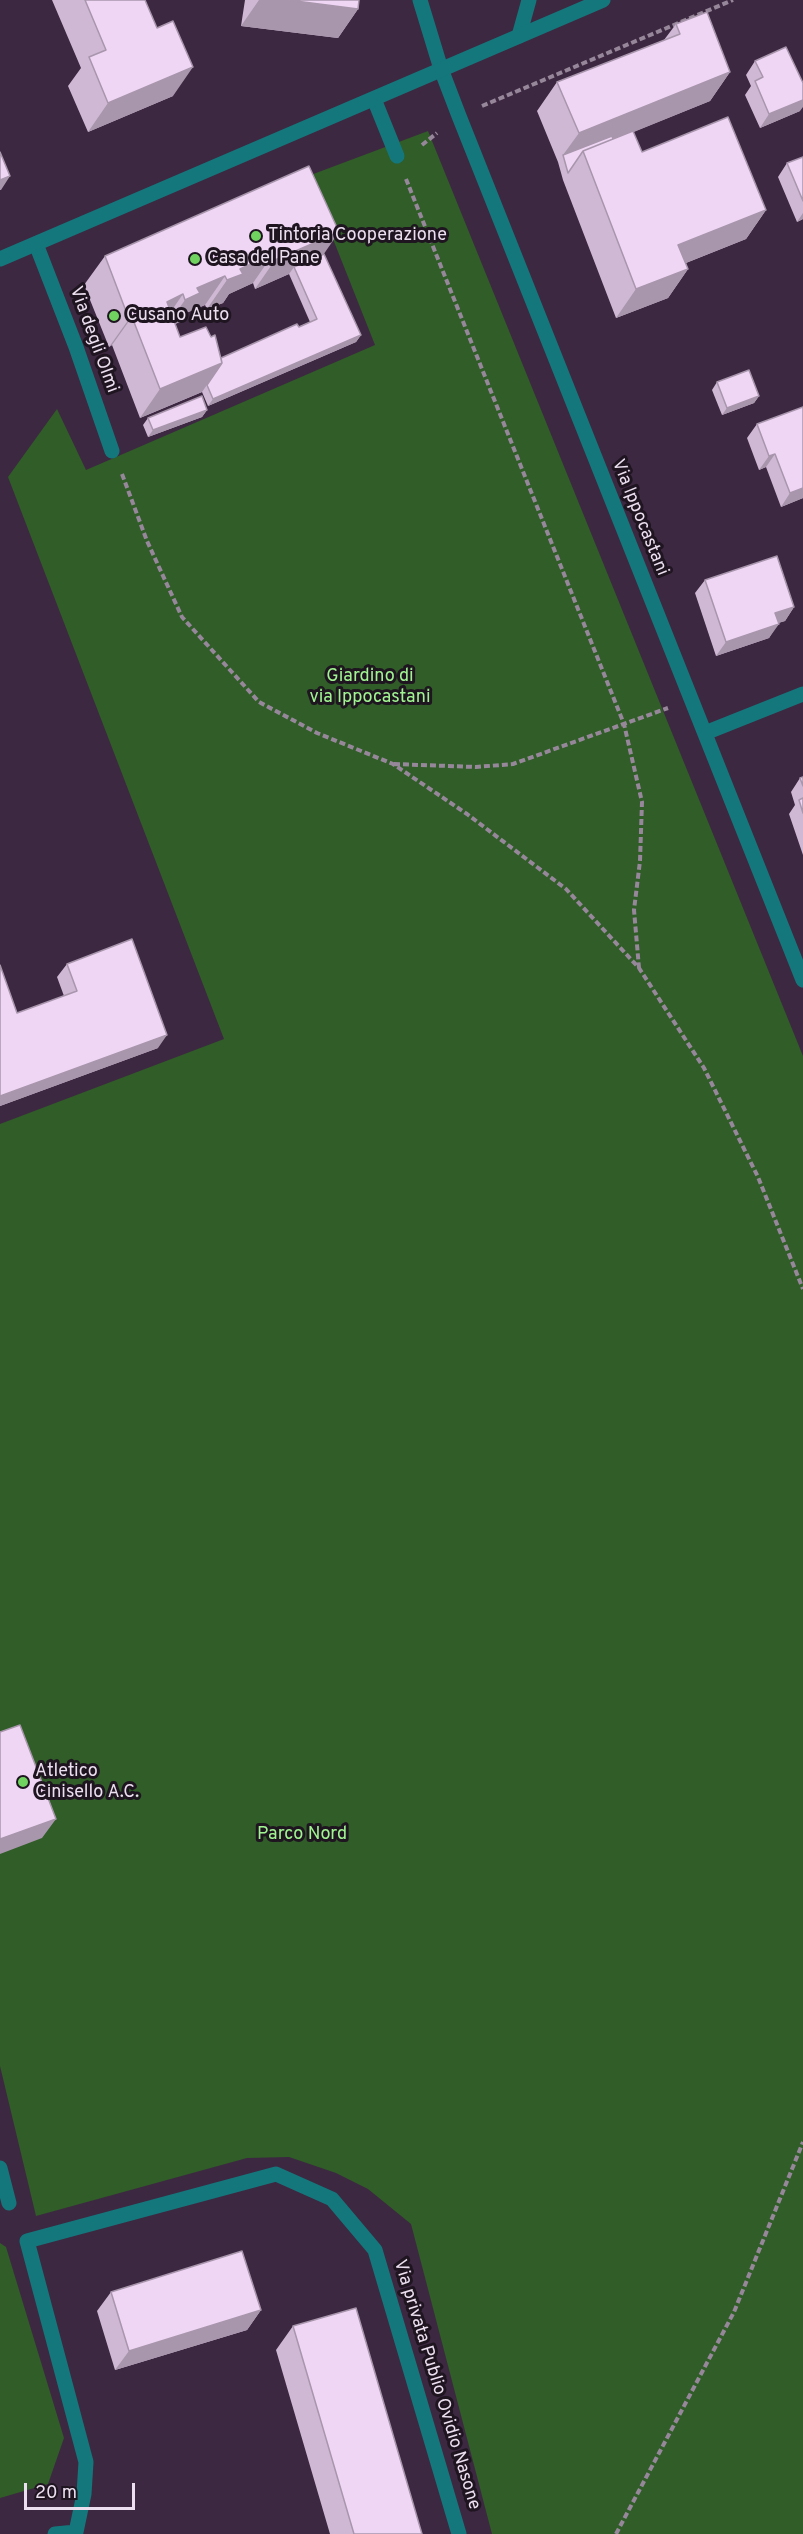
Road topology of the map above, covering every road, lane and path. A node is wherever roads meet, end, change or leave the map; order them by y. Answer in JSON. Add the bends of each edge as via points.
{"nodes":[{"id":1,"x":420,"y":0,"type":"edge"},
{"id":2,"x":529,"y":0,"type":"edge"},
{"id":3,"x":603,"y":0,"type":"edge"},
{"id":4,"x":732,"y":0,"type":"edge"},
{"id":5,"x":519,"y":36,"type":"junction"},
{"id":6,"x":441,"y":69,"type":"junction"},
{"id":7,"x":374,"y":99,"type":"junction"},
{"id":8,"x":459,"y":116,"type":"junction"},
{"id":9,"x":397,"y":156,"type":"junction"},
{"id":10,"x":36,"y":244,"type":"junction"},
{"id":11,"x":0,"y":259,"type":"edge"},
{"id":12,"x":112,"y":451,"type":"joint"},
{"id":13,"x":803,"y":694,"type":"edge"},
{"id":14,"x":690,"y":698,"type":"junction"},
{"id":15,"x":624,"y":724,"type":"junction"},
{"id":16,"x":705,"y":733,"type":"junction"},
{"id":17,"x":393,"y":764,"type":"junction"},
{"id":18,"x":639,"y":968,"type":"junction"},
{"id":19,"x":803,"y":980,"type":"edge"},
{"id":20,"x":803,"y":1289,"type":"edge"},
{"id":21,"x":803,"y":2142,"type":"edge"},
{"id":22,"x":0,"y":2169,"type":"edge"},
{"id":23,"x":9,"y":2203,"type":"dead end"},
{"id":24,"x":76,"y":2533,"type":"edge"},
{"id":25,"x":55,"y":2534,"type":"edge"},
{"id":26,"x":459,"y":2534,"type":"edge"},
{"id":27,"x":616,"y":2534,"type":"edge"}],
"edges":[{"from":1,"to":6,"type":"street","name":"Via Ippocastani"},
{"from":2,"to":5,"type":"street"},
{"from":3,"to":5,"type":"street"},
{"from":4,"to":8,"type":"path"},
{"from":5,"to":6,"type":"street"},
{"from":6,"to":7,"type":"street"},
{"from":6,"to":8,"type":"street","name":"Via Ippocastani"},
{"from":7,"to":9,"type":"street"},
{"from":7,"to":10,"type":"street"},
{"from":8,"to":9,"type":"path","via":[[420,147]]},
{"from":8,"to":14,"type":"street","name":"Via Ippocastani"},
{"from":9,"to":15,"type":"path"},
{"from":10,"to":11,"type":"street"},
{"from":10,"to":12,"type":"street","name":"Via degli Olmi"},
{"from":12,"to":17,"type":"path","via":[[147,541],[183,617],[259,702],[317,733]]},
{"from":13,"to":16,"type":"street"},
{"from":14,"to":15,"type":"path"},
{"from":14,"to":16,"type":"street","name":"Via Ippocastani"},
{"from":15,"to":17,"type":"path","via":[[513,764]]},
{"from":15,"to":18,"type":"path","via":[[642,802],[634,910]]},
{"from":16,"to":19,"type":"street","name":"Via Ippocastani"},
{"from":17,"to":18,"type":"path","via":[[566,889]]},
{"from":18,"to":20,"type":"path","via":[[704,1068],[758,1177]]},
{"from":21,"to":27,"type":"path","via":[[734,2312]]},
{"from":22,"to":23,"type":"street"},
{"from":24,"to":25,"type":"street"},
{"from":24,"to":26,"type":"street","name":"Via privata Publio Ovidio Nasone","via":[[87,2462],[27,2241],[276,2174],[332,2199],[375,2250]]}]}
